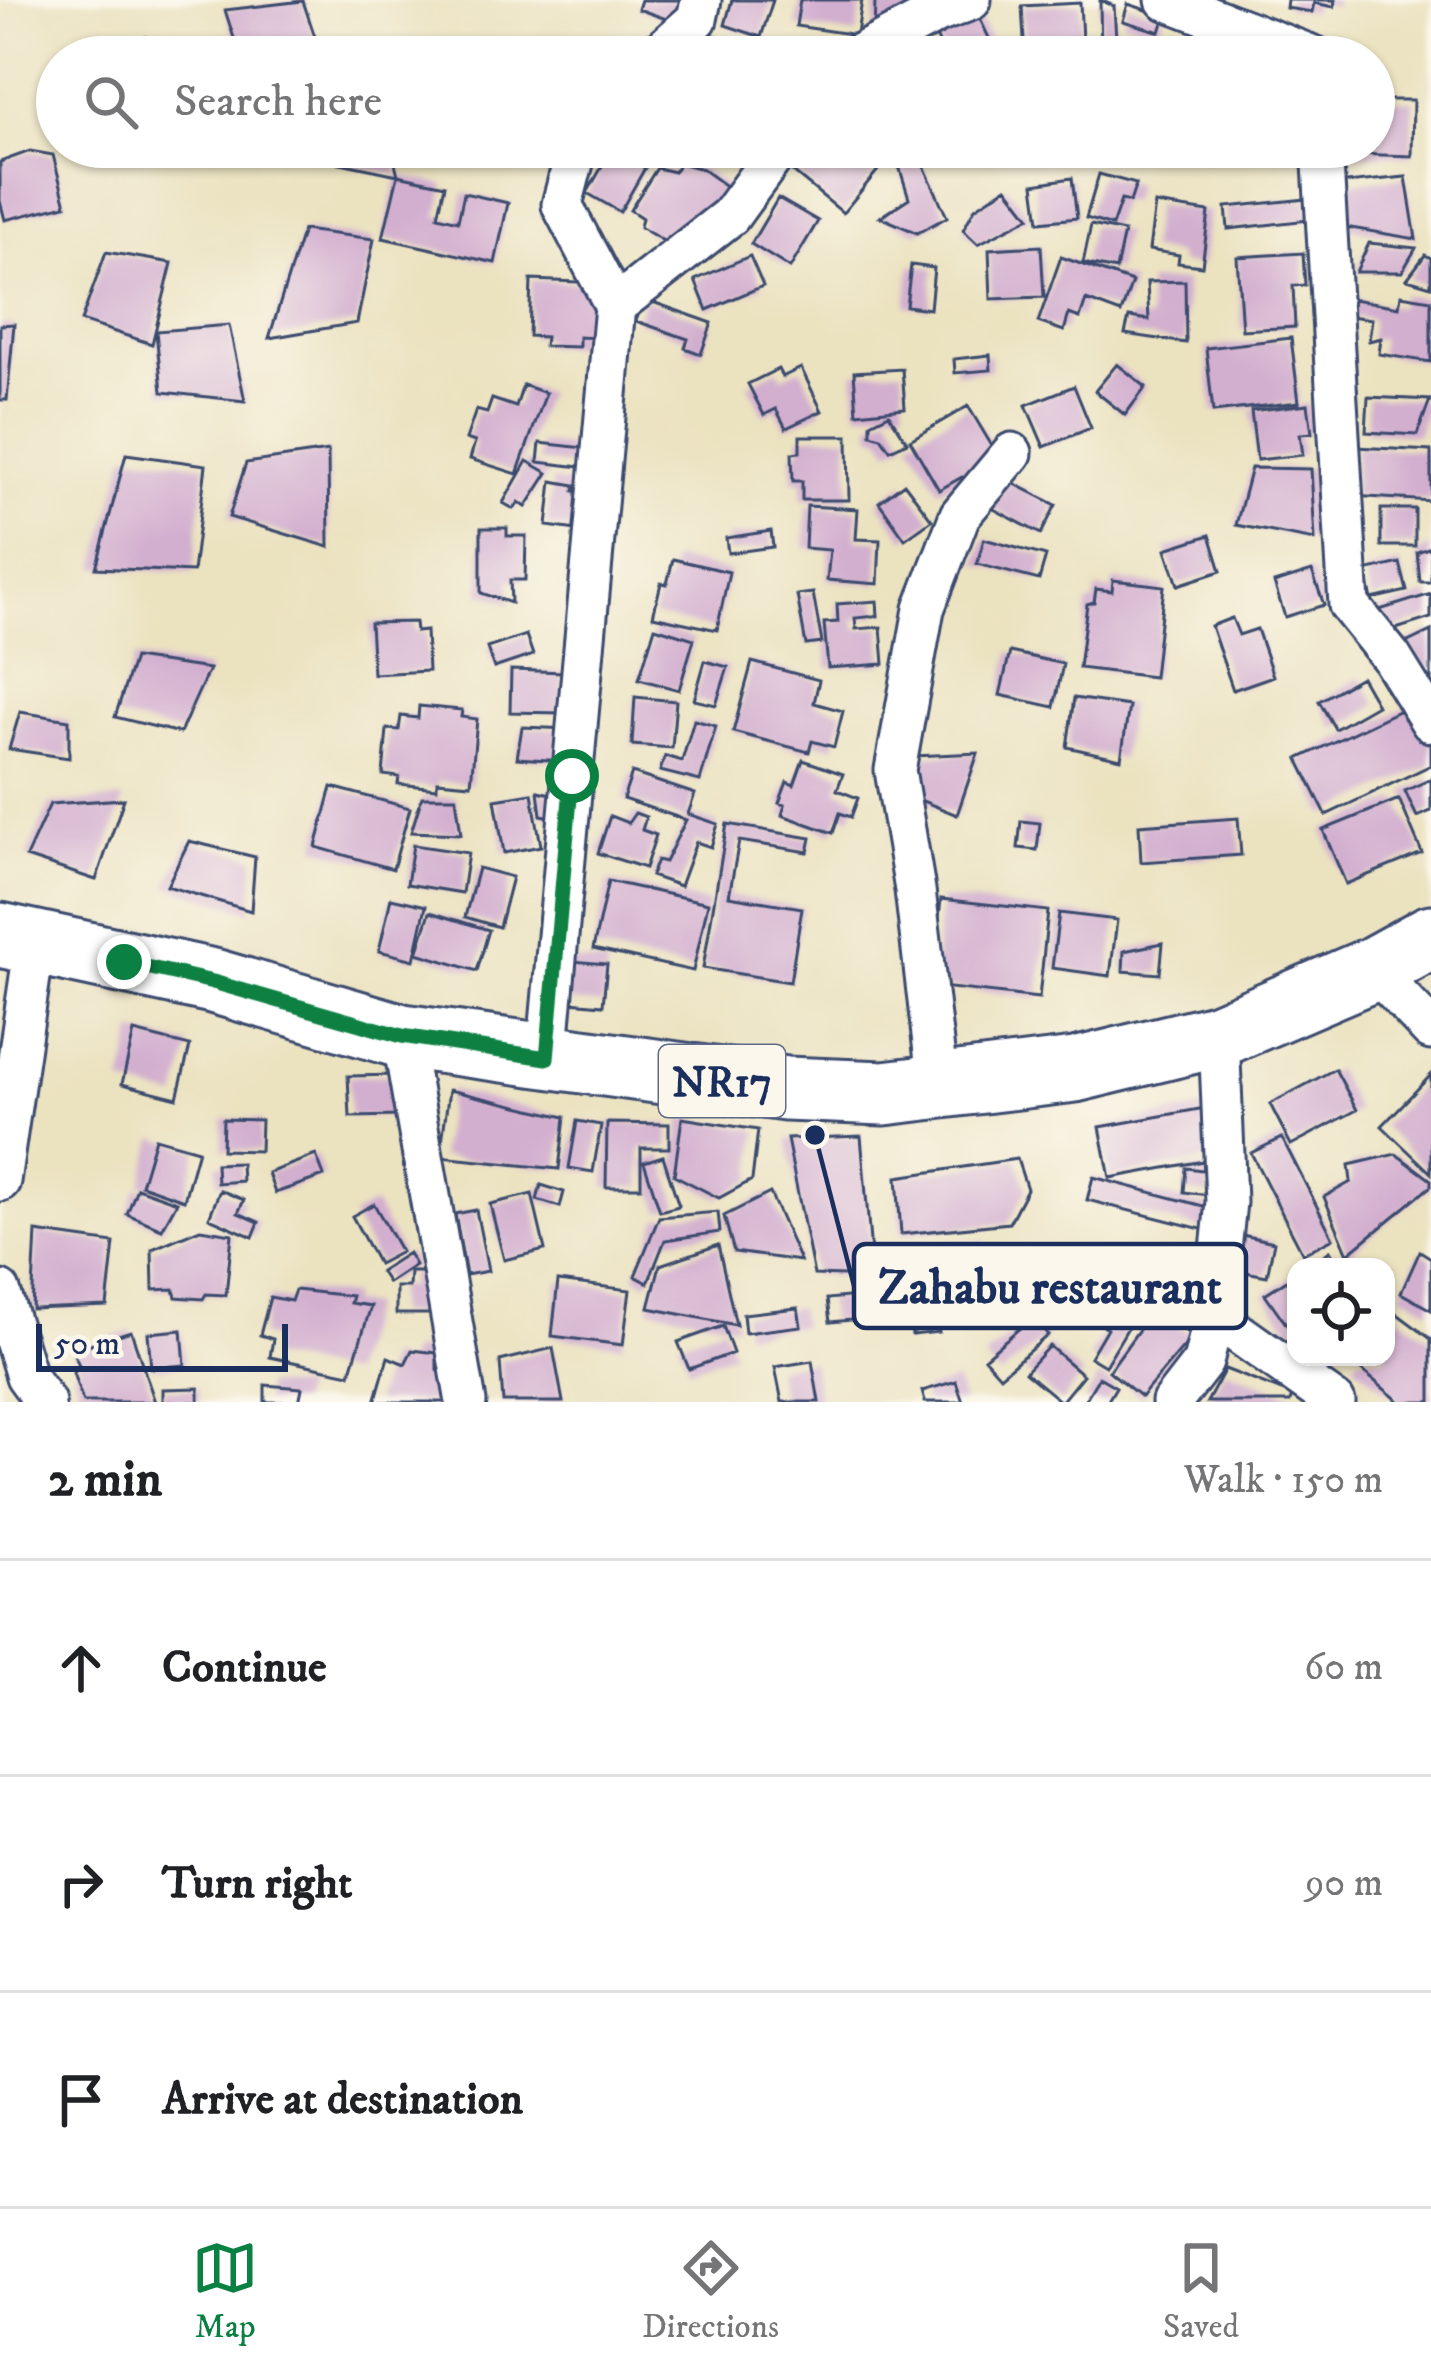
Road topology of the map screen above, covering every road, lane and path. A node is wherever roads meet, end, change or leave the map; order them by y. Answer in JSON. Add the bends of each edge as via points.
{"nodes":[{"id":1,"x":701,"y":0,"type":"edge"},
{"id":2,"x":971,"y":0,"type":"edge"},
{"id":3,"x":1166,"y":0,"type":"edge"},
{"id":4,"x":678,"y":36,"type":"edge"},
{"id":5,"x":894,"y":36,"type":"edge"},
{"id":6,"x":1261,"y":36,"type":"edge"},
{"id":7,"x":572,"y":168,"type":"edge"},
{"id":8,"x":765,"y":168,"type":"edge"},
{"id":9,"x":1323,"y":168,"type":"edge"},
{"id":10,"x":615,"y":306,"type":"junction"},
{"id":11,"x":1012,"y":453,"type":"dead end"},
{"id":12,"x":1431,"y":722,"type":"edge"},
{"id":13,"x":1431,"y":937,"type":"edge"},
{"id":14,"x":17,"y":939,"type":"edge"},
{"id":15,"x":1373,"y":969,"type":"junction"},
{"id":16,"x":1431,"y":1030,"type":"edge"},
{"id":17,"x":1219,"y":1035,"type":"junction"},
{"id":18,"x":402,"y":1036,"type":"junction"},
{"id":19,"x":547,"y":1058,"type":"junction"},
{"id":20,"x":938,"y":1086,"type":"junction"},
{"id":21,"x":0,"y":1181,"type":"edge"},
{"id":22,"x":0,"y":1291,"type":"edge"},
{"id":23,"x":1214,"y":1316,"type":"junction"},
{"id":24,"x":45,"y":1402,"type":"edge"},
{"id":25,"x":466,"y":1402,"type":"edge"},
{"id":26,"x":1172,"y":1402,"type":"edge"},
{"id":27,"x":1335,"y":1402,"type":"edge"}],
"edges":[{"from":1,"to":4,"type":"street","via":[[697,19]]},
{"from":2,"to":5,"type":"street"},
{"from":3,"to":6,"type":"street"},
{"from":7,"to":10,"type":"street","via":[[562,205]]},
{"from":8,"to":10,"type":"street","via":[[730,216]]},
{"from":9,"to":12,"type":"street","via":[[1349,605]]},
{"from":10,"to":19,"type":"street"},
{"from":11,"to":20,"type":"street","via":[[960,515],[931,590],[895,770]]},
{"from":13,"to":15,"type":"main road","number":"NR17"},
{"from":14,"to":18,"type":"main road","number":"NR17","via":[[213,982]]},
{"from":14,"to":21,"type":"street"},
{"from":15,"to":16,"type":"street"},
{"from":15,"to":17,"type":"main road","number":"NR17"},
{"from":17,"to":20,"type":"main road","number":"NR17","via":[[1075,1070]]},
{"from":17,"to":23,"type":"street","via":[[1226,1202]]},
{"from":18,"to":19,"type":"main road","number":"NR17"},
{"from":18,"to":25,"type":"street"},
{"from":19,"to":20,"type":"main road","number":"NR17","via":[[786,1090]]},
{"from":22,"to":24,"type":"street","via":[[26,1376]]},
{"from":23,"to":26,"type":"street","via":[[1203,1362]]},
{"from":23,"to":27,"type":"street"}]}
